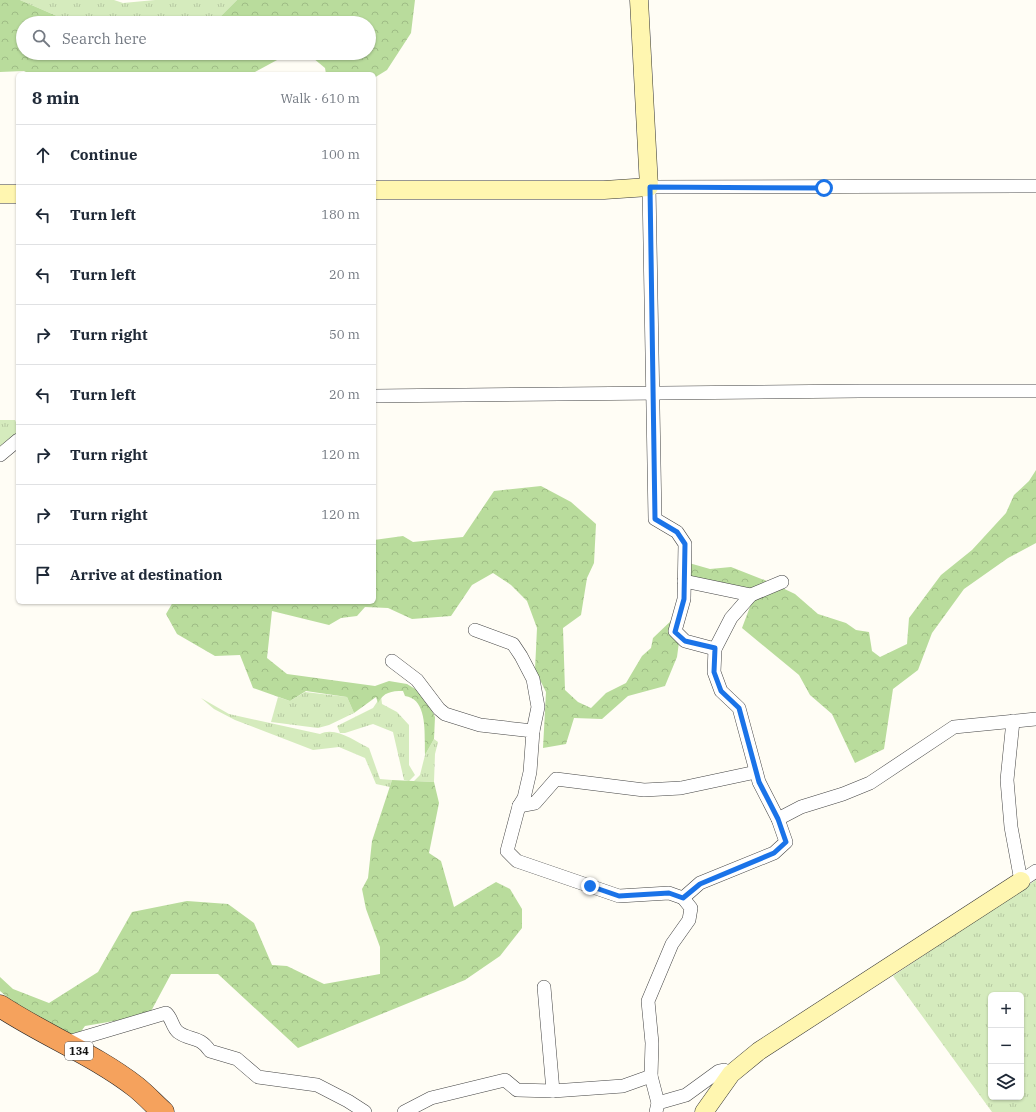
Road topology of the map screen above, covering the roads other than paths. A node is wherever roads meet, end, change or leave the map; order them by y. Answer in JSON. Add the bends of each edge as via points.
{"nodes":[{"id":1,"x":639,"y":0,"type":"edge"},
{"id":2,"x":1036,"y":186,"type":"edge"},
{"id":3,"x":650,"y":187,"type":"junction"},
{"id":4,"x":376,"y":190,"type":"edge"},
{"id":5,"x":0,"y":194,"type":"edge"},
{"id":6,"x":16,"y":194,"type":"edge"},
{"id":7,"x":1036,"y":391,"type":"edge"},
{"id":8,"x":654,"y":393,"type":"junction"},
{"id":9,"x":376,"y":396,"type":"edge"},
{"id":10,"x":16,"y":442,"type":"edge"},
{"id":11,"x":0,"y":455,"type":"edge"},
{"id":12,"x":684,"y":581,"type":"junction"},
{"id":13,"x":782,"y":582,"type":"dead end"},
{"id":14,"x":751,"y":595,"type":"junction"},
{"id":15,"x":475,"y":630,"type":"dead end"},
{"id":16,"x":715,"y":648,"type":"junction"},
{"id":17,"x":392,"y":661,"type":"dead end"},
{"id":18,"x":1036,"y":719,"type":"edge"},
{"id":19,"x":1013,"y":721,"type":"junction"},
{"id":20,"x":533,"y":731,"type":"junction"},
{"id":21,"x":756,"y":772,"type":"junction"},
{"id":22,"x":519,"y":806,"type":"junction"},
{"id":23,"x":778,"y":819,"type":"junction"},
{"id":24,"x":1029,"y":876,"type":"edge"},
{"id":25,"x":683,"y":898,"type":"junction"},
{"id":26,"x":544,"y":987,"type":"dead end"},
{"id":27,"x":0,"y":1006,"type":"edge"},
{"id":28,"x":0,"y":1024,"type":"edge"},
{"id":29,"x":70,"y":1046,"type":"junction"},
{"id":30,"x":731,"y":1074,"type":"junction"},
{"id":31,"x":651,"y":1076,"type":"junction"},
{"id":32,"x":553,"y":1091,"type":"junction"},
{"id":33,"x":657,"y":1107,"type":"edge"},
{"id":34,"x":158,"y":1108,"type":"edge"},
{"id":35,"x":365,"y":1112,"type":"edge"},
{"id":36,"x":404,"y":1112,"type":"edge"},
{"id":37,"x":704,"y":1112,"type":"edge"}],
"edges":[{"from":1,"to":3,"type":"street"},
{"from":2,"to":3,"type":"street"},
{"from":3,"to":4,"type":"street","via":[[604,190]]},
{"from":3,"to":8,"type":"street"},
{"from":5,"to":6,"type":"street"},
{"from":7,"to":8,"type":"street"},
{"from":8,"to":9,"type":"street"},
{"from":8,"to":12,"type":"street","via":[[655,519],[677,532],[685,544]]},
{"from":10,"to":11,"type":"street"},
{"from":12,"to":14,"type":"street"},
{"from":12,"to":16,"type":"street","via":[[684,599],[675,632],[685,641]]},
{"from":13,"to":14,"type":"street"},
{"from":14,"to":16,"type":"street","via":[[731,618]]},
{"from":15,"to":20,"type":"street","via":[[513,644],[521,656],[533,679],[538,707]]},
{"from":16,"to":21,"type":"street","via":[[714,672],[721,691],[739,708]]},
{"from":17,"to":20,"type":"street","via":[[417,680],[439,709],[446,714],[480,725]]},
{"from":18,"to":19,"type":"street"},
{"from":19,"to":23,"type":"street","via":[[954,727],[870,783],[800,807]]},
{"from":19,"to":24,"type":"street","via":[[1007,780],[1011,827]]},
{"from":20,"to":22,"type":"street","via":[[530,772],[524,798]]},
{"from":21,"to":22,"type":"street","via":[[681,788],[644,790],[556,779],[535,804]]},
{"from":21,"to":23,"type":"street"},
{"from":22,"to":25,"type":"street","via":[[507,851],[517,861],[619,896],[669,893]]},
{"from":23,"to":25,"type":"street","via":[[786,842],[774,853],[700,884]]},
{"from":24,"to":30,"type":"street","via":[[759,1051]]},
{"from":25,"to":31,"type":"street","via":[[691,908],[689,920],[672,944],[648,1001],[652,1043]]},
{"from":26,"to":32,"type":"street"},
{"from":27,"to":29,"type":"highway","number":"134"},
{"from":28,"to":34,"type":"highway","number":"134","via":[[19,1036],[130,1088]]},
{"from":29,"to":34,"type":"highway","number":"134","via":[[136,1087]]},
{"from":29,"to":35,"type":"street","via":[[75,1040],[166,1013],[178,1032],[204,1042],[210,1051],[242,1062],[258,1077],[317,1085]]},
{"from":30,"to":33,"type":"street","via":[[724,1070],[719,1071],[686,1095]]},
{"from":30,"to":37,"type":"street"},
{"from":31,"to":32,"type":"street","via":[[623,1086]]},
{"from":31,"to":33,"type":"street"},
{"from":32,"to":36,"type":"street","via":[[517,1090],[505,1080],[431,1098]]}]}
